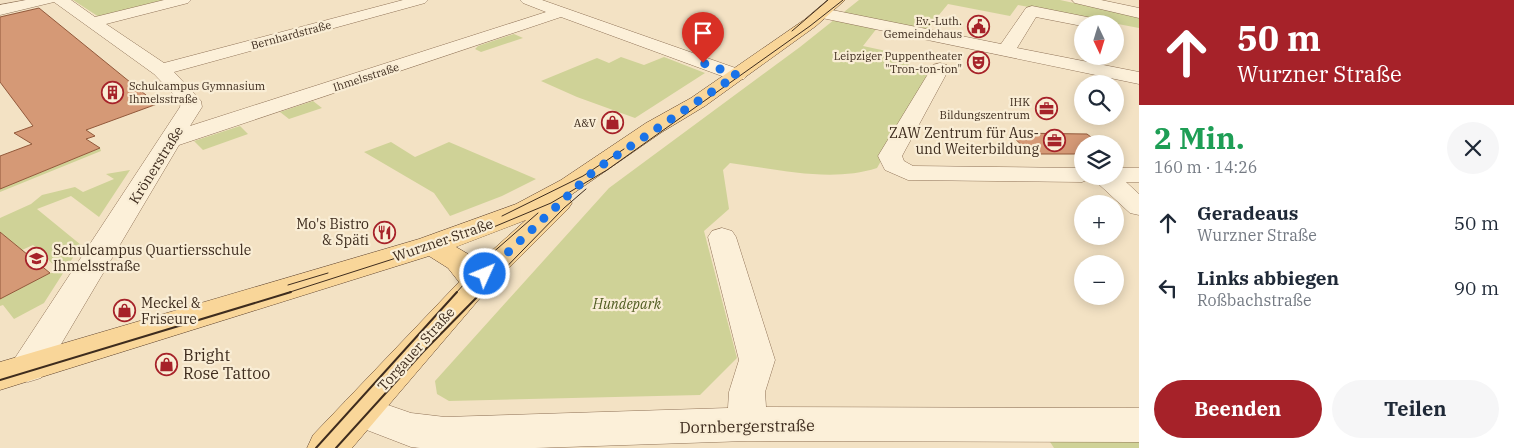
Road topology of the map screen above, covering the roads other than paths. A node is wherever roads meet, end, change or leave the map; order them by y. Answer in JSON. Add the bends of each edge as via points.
{"nodes":[{"id":1,"x":48,"y":0,"type":"edge"},
{"id":2,"x":61,"y":0,"type":"edge"},
{"id":3,"x":183,"y":0,"type":"edge"},
{"id":4,"x":420,"y":0,"type":"edge"},
{"id":5,"x":528,"y":0,"type":"edge"},
{"id":6,"x":837,"y":0,"type":"edge"},
{"id":7,"x":1080,"y":0,"type":"edge"},
{"id":8,"x":0,"y":10,"type":"edge"},
{"id":9,"x":561,"y":12,"type":"junction"},
{"id":10,"x":822,"y":13,"type":"junction"},
{"id":11,"x":1139,"y":13,"type":"edge"},
{"id":12,"x":1074,"y":19,"type":"edge"},
{"id":13,"x":93,"y":22,"type":"junction"},
{"id":14,"x":1005,"y":52,"type":"junction"},
{"id":15,"x":940,"y":69,"type":"dead end"},
{"id":16,"x":161,"y":70,"type":"junction"},
{"id":17,"x":737,"y":75,"type":"junction"},
{"id":18,"x":1139,"y":78,"type":"edge"},
{"id":19,"x":171,"y":140,"type":"junction"},
{"id":20,"x":595,"y":170,"type":"junction"},
{"id":21,"x":1074,"y":174,"type":"edge"},
{"id":22,"x":1124,"y":175,"type":"edge"},
{"id":23,"x":1139,"y":175,"type":"edge"},
{"id":24,"x":1113,"y":185,"type":"edge"},
{"id":25,"x":1139,"y":208,"type":"edge"},
{"id":26,"x":722,"y":238,"type":"dead end"},
{"id":27,"x":432,"y":245,"type":"junction"},
{"id":28,"x":476,"y":283,"type":"junction"},
{"id":29,"x":14,"y":372,"type":"edge"},
{"id":30,"x":359,"y":411,"type":"junction"},
{"id":31,"x":1139,"y":426,"type":"edge"},
{"id":32,"x":731,"y":432,"type":"edge"},
{"id":33,"x":1047,"y":437,"type":"edge"},
{"id":34,"x":327,"y":448,"type":"edge"}],
"edges":[{"from":1,"to":8,"type":"street"},
{"from":2,"to":13,"type":"street","name":"Krönerstraße"},
{"from":3,"to":13,"type":"street"},
{"from":4,"to":16,"type":"street","name":"Bernhardstraße"},
{"from":5,"to":9,"type":"street"},
{"from":6,"to":10,"type":"main road","name":"Wurzner Straße"},
{"from":7,"to":11,"type":"street"},
{"from":9,"to":17,"type":"street"},
{"from":9,"to":19,"type":"street","name":"Ihmelsstraße"},
{"from":10,"to":14,"type":"street"},
{"from":10,"to":17,"type":"main road","name":"Wurzner Straße"},
{"from":12,"to":14,"type":"street","via":[[1032,11]]},
{"from":13,"to":16,"type":"street","name":"Krönerstraße"},
{"from":14,"to":18,"type":"street"},
{"from":15,"to":21,"type":"street","via":[[890,156],[894,165],[908,173]]},
{"from":16,"to":19,"type":"street","name":"Krönerstraße","via":[[191,101],[191,107]]},
{"from":17,"to":20,"type":"main road","name":"Wurzner Straße"},
{"from":19,"to":29,"type":"street","name":"Krönerstraße"},
{"from":20,"to":27,"type":"main road","name":"Wurzner Straße","via":[[567,189],[522,211]]},
{"from":20,"to":28,"type":"main road","name":"Torgauer Straße"},
{"from":22,"to":23,"type":"street"},
{"from":24,"to":25,"type":"street"},
{"from":26,"to":32,"type":"street","via":[[757,360]]},
{"from":27,"to":28,"type":"main road","via":[[458,261]]},
{"from":27,"to":29,"type":"main road","name":"Wurzner Straße"},
{"from":28,"to":30,"type":"main road","name":"Torgauer Straße"},
{"from":30,"to":32,"type":"street","name":"Dornbergerstraße","via":[[411,430],[445,434]]},
{"from":30,"to":34,"type":"main road","name":"Torgauer Straße"},
{"from":31,"to":33,"type":"street","name":"Dornbergerstraße"},
{"from":32,"to":33,"type":"street","name":"Dornbergerstraße"}]}
